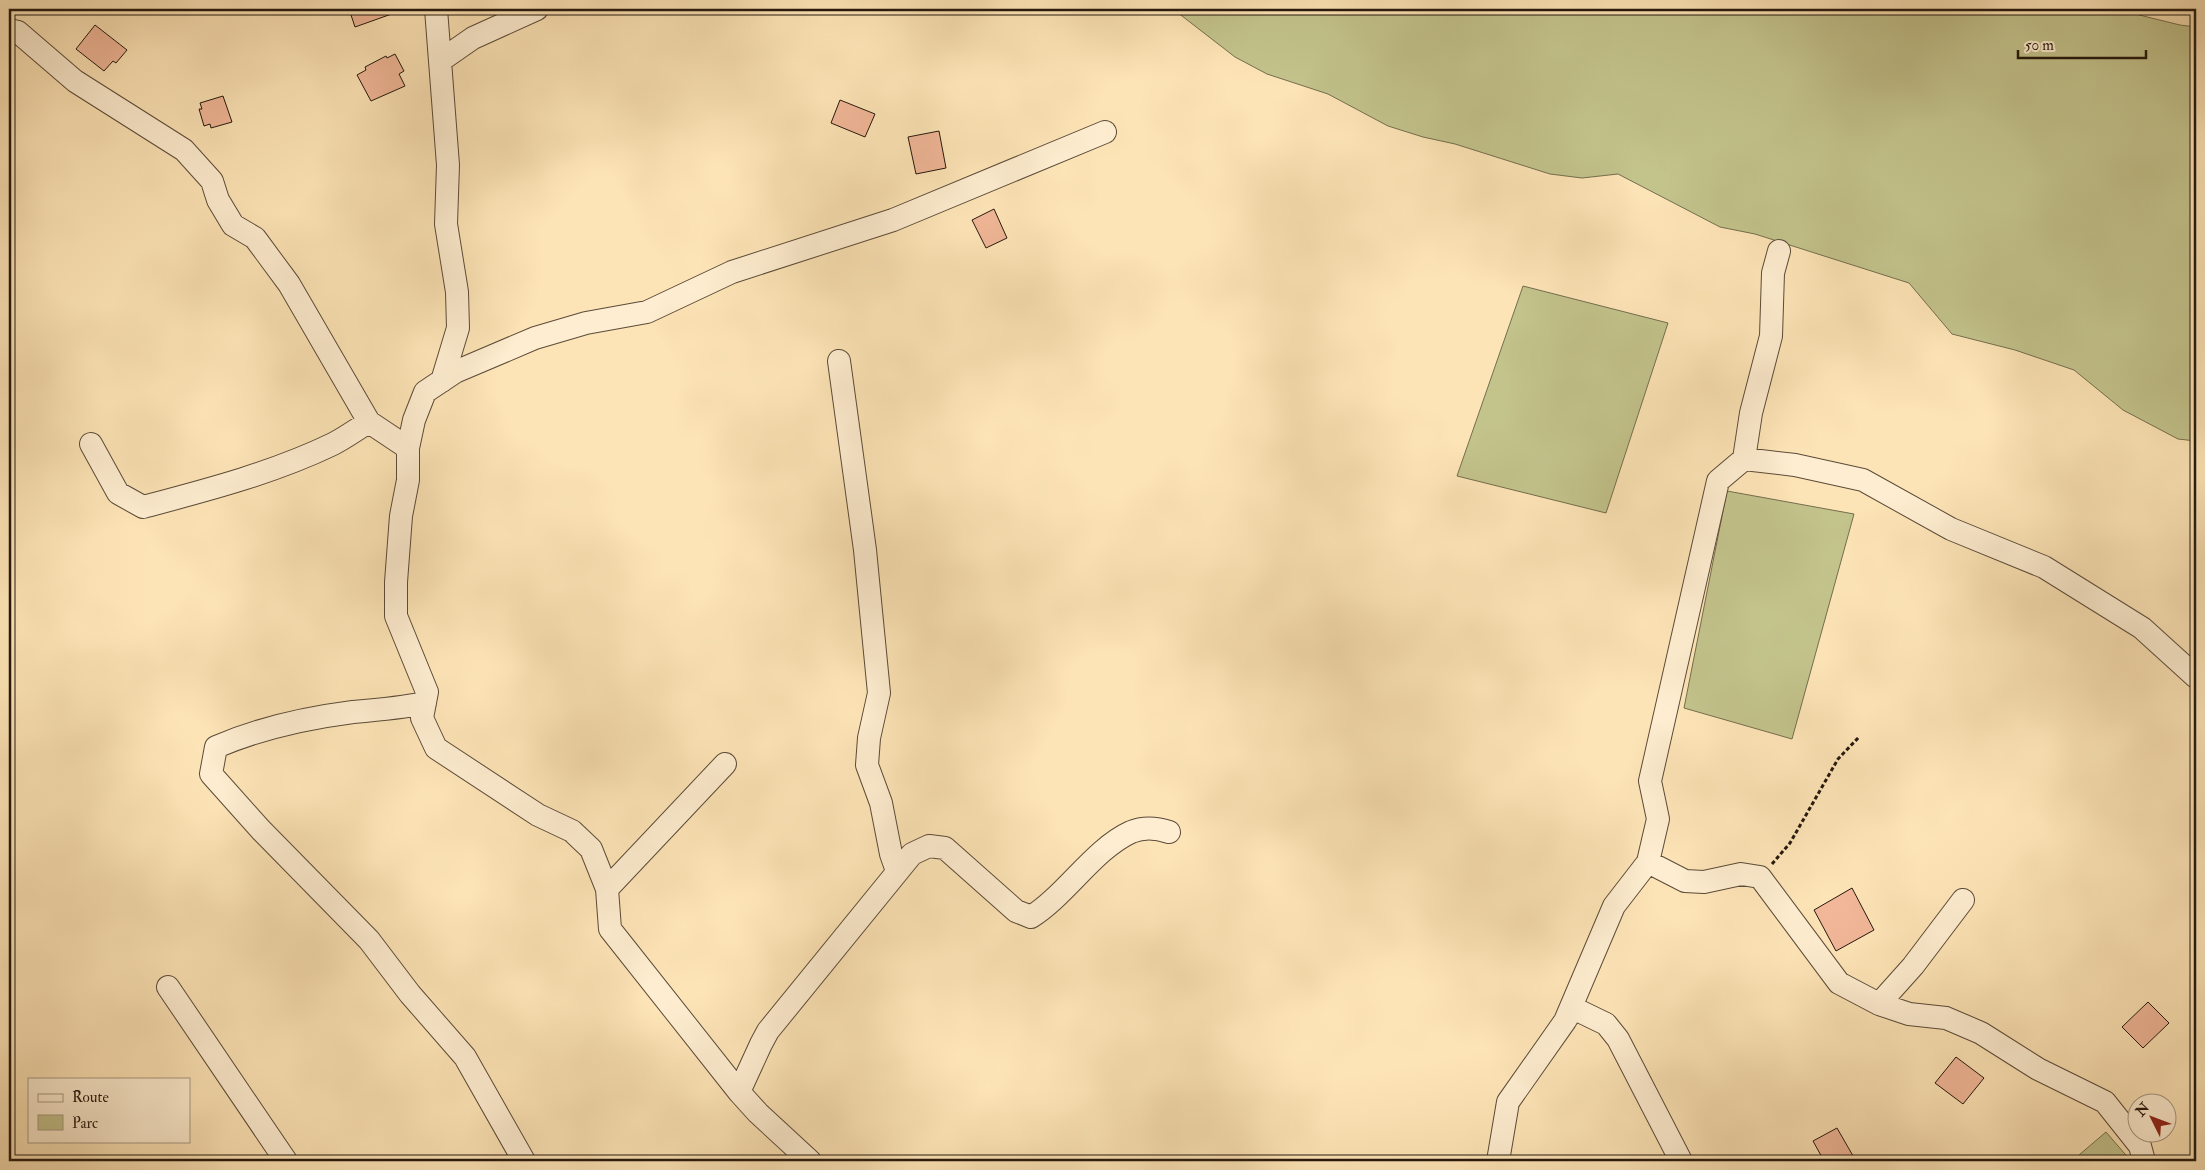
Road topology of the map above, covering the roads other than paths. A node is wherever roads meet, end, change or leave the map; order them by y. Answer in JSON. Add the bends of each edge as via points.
{"nodes":[{"id":1,"x":436,"y":9,"type":"edge"},
{"id":2,"x":537,"y":9,"type":"edge"},
{"id":3,"x":9,"y":30,"type":"edge"},
{"id":4,"x":440,"y":61,"type":"junction"},
{"id":5,"x":1105,"y":132,"type":"dead end"},
{"id":6,"x":1779,"y":251,"type":"dead end"},
{"id":7,"x":839,"y":361,"type":"dead end"},
{"id":8,"x":442,"y":381,"type":"junction"},
{"id":9,"x":369,"y":422,"type":"junction"},
{"id":10,"x":91,"y":444,"type":"dead end"},
{"id":11,"x":408,"y":448,"type":"junction"},
{"id":12,"x":1744,"y":459,"type":"junction"},
{"id":13,"x":2196,"y":677,"type":"edge"},
{"id":14,"x":425,"y":703,"type":"junction"},
{"id":15,"x":725,"y":764,"type":"dead end"},
{"id":16,"x":1169,"y":832,"type":"dead end"},
{"id":17,"x":1648,"y":862,"type":"junction"},
{"id":18,"x":897,"y":872,"type":"junction"},
{"id":19,"x":607,"y":889,"type":"junction"},
{"id":20,"x":1963,"y":900,"type":"dead end"},
{"id":21,"x":168,"y":987,"type":"dead end"},
{"id":22,"x":1879,"y":1004,"type":"junction"},
{"id":23,"x":1565,"y":1021,"type":"junction"},
{"id":24,"x":739,"y":1092,"type":"junction"},
{"id":25,"x":286,"y":1161,"type":"edge"},
{"id":26,"x":524,"y":1161,"type":"edge"},
{"id":27,"x":810,"y":1161,"type":"edge"},
{"id":28,"x":1498,"y":1161,"type":"edge"},
{"id":29,"x":1680,"y":1161,"type":"edge"},
{"id":30,"x":2144,"y":1161,"type":"edge"}],
"edges":[{"from":1,"to":4,"type":"street"},
{"from":2,"to":4,"type":"street","via":[[473,38]]},
{"from":3,"to":9,"type":"street","via":[[18,32],[75,81],[184,150],[212,181],[218,200],[233,225],[255,238],[289,284]]},
{"from":4,"to":8,"type":"street","via":[[448,165],[446,224],[457,292],[458,328]]},
{"from":5,"to":8,"type":"street","via":[[893,220],[732,272],[647,312],[535,338],[455,372]]},
{"from":6,"to":12,"type":"street","via":[[1773,273],[1771,336],[1751,413]]},
{"from":7,"to":18,"type":"street","via":[[865,550],[879,693],[867,765],[881,803]]},
{"from":8,"to":11,"type":"street","via":[[425,392]]},
{"from":9,"to":10,"type":"street","via":[[294,461],[143,507],[118,493]]},
{"from":9,"to":11,"type":"street"},
{"from":11,"to":14,"type":"street","via":[[408,480],[398,545],[396,616],[427,692]]},
{"from":12,"to":13,"type":"street","via":[[1795,465],[1863,480],[1951,529],[2044,567],[2142,628]]},
{"from":12,"to":17,"type":"street","via":[[1718,481],[1650,780],[1658,819]]},
{"from":14,"to":19,"type":"street","via":[[422,718],[436,748],[538,815],[572,831],[591,849]]},
{"from":14,"to":26,"type":"street","via":[[286,724],[245,734],[216,747],[211,774],[369,940],[465,1058]]},
{"from":15,"to":19,"type":"street"},
{"from":16,"to":18,"type":"street","via":[[1157,828],[1133,831],[1112,844],[1044,909],[1030,917],[1016,911],[944,848],[929,846],[912,854]]},
{"from":17,"to":22,"type":"street","via":[[1685,881],[1704,882],[1741,874],[1760,877],[1839,983]]},
{"from":17,"to":23,"type":"street","via":[[1614,906]]},
{"from":18,"to":24,"type":"street","via":[[768,1031]]},
{"from":19,"to":24,"type":"street","via":[[610,929]]},
{"from":20,"to":22,"type":"street","via":[[1913,966]]},
{"from":21,"to":25,"type":"street"},
{"from":22,"to":30,"type":"street","via":[[1909,1014],[1946,1018],[1972,1029],[2038,1069],[2105,1102],[2140,1146]]},
{"from":23,"to":28,"type":"street","via":[[1508,1102]]},
{"from":23,"to":29,"type":"street","via":[[1573,1008],[1606,1024],[1618,1039]]},
{"from":24,"to":27,"type":"street"}]}
